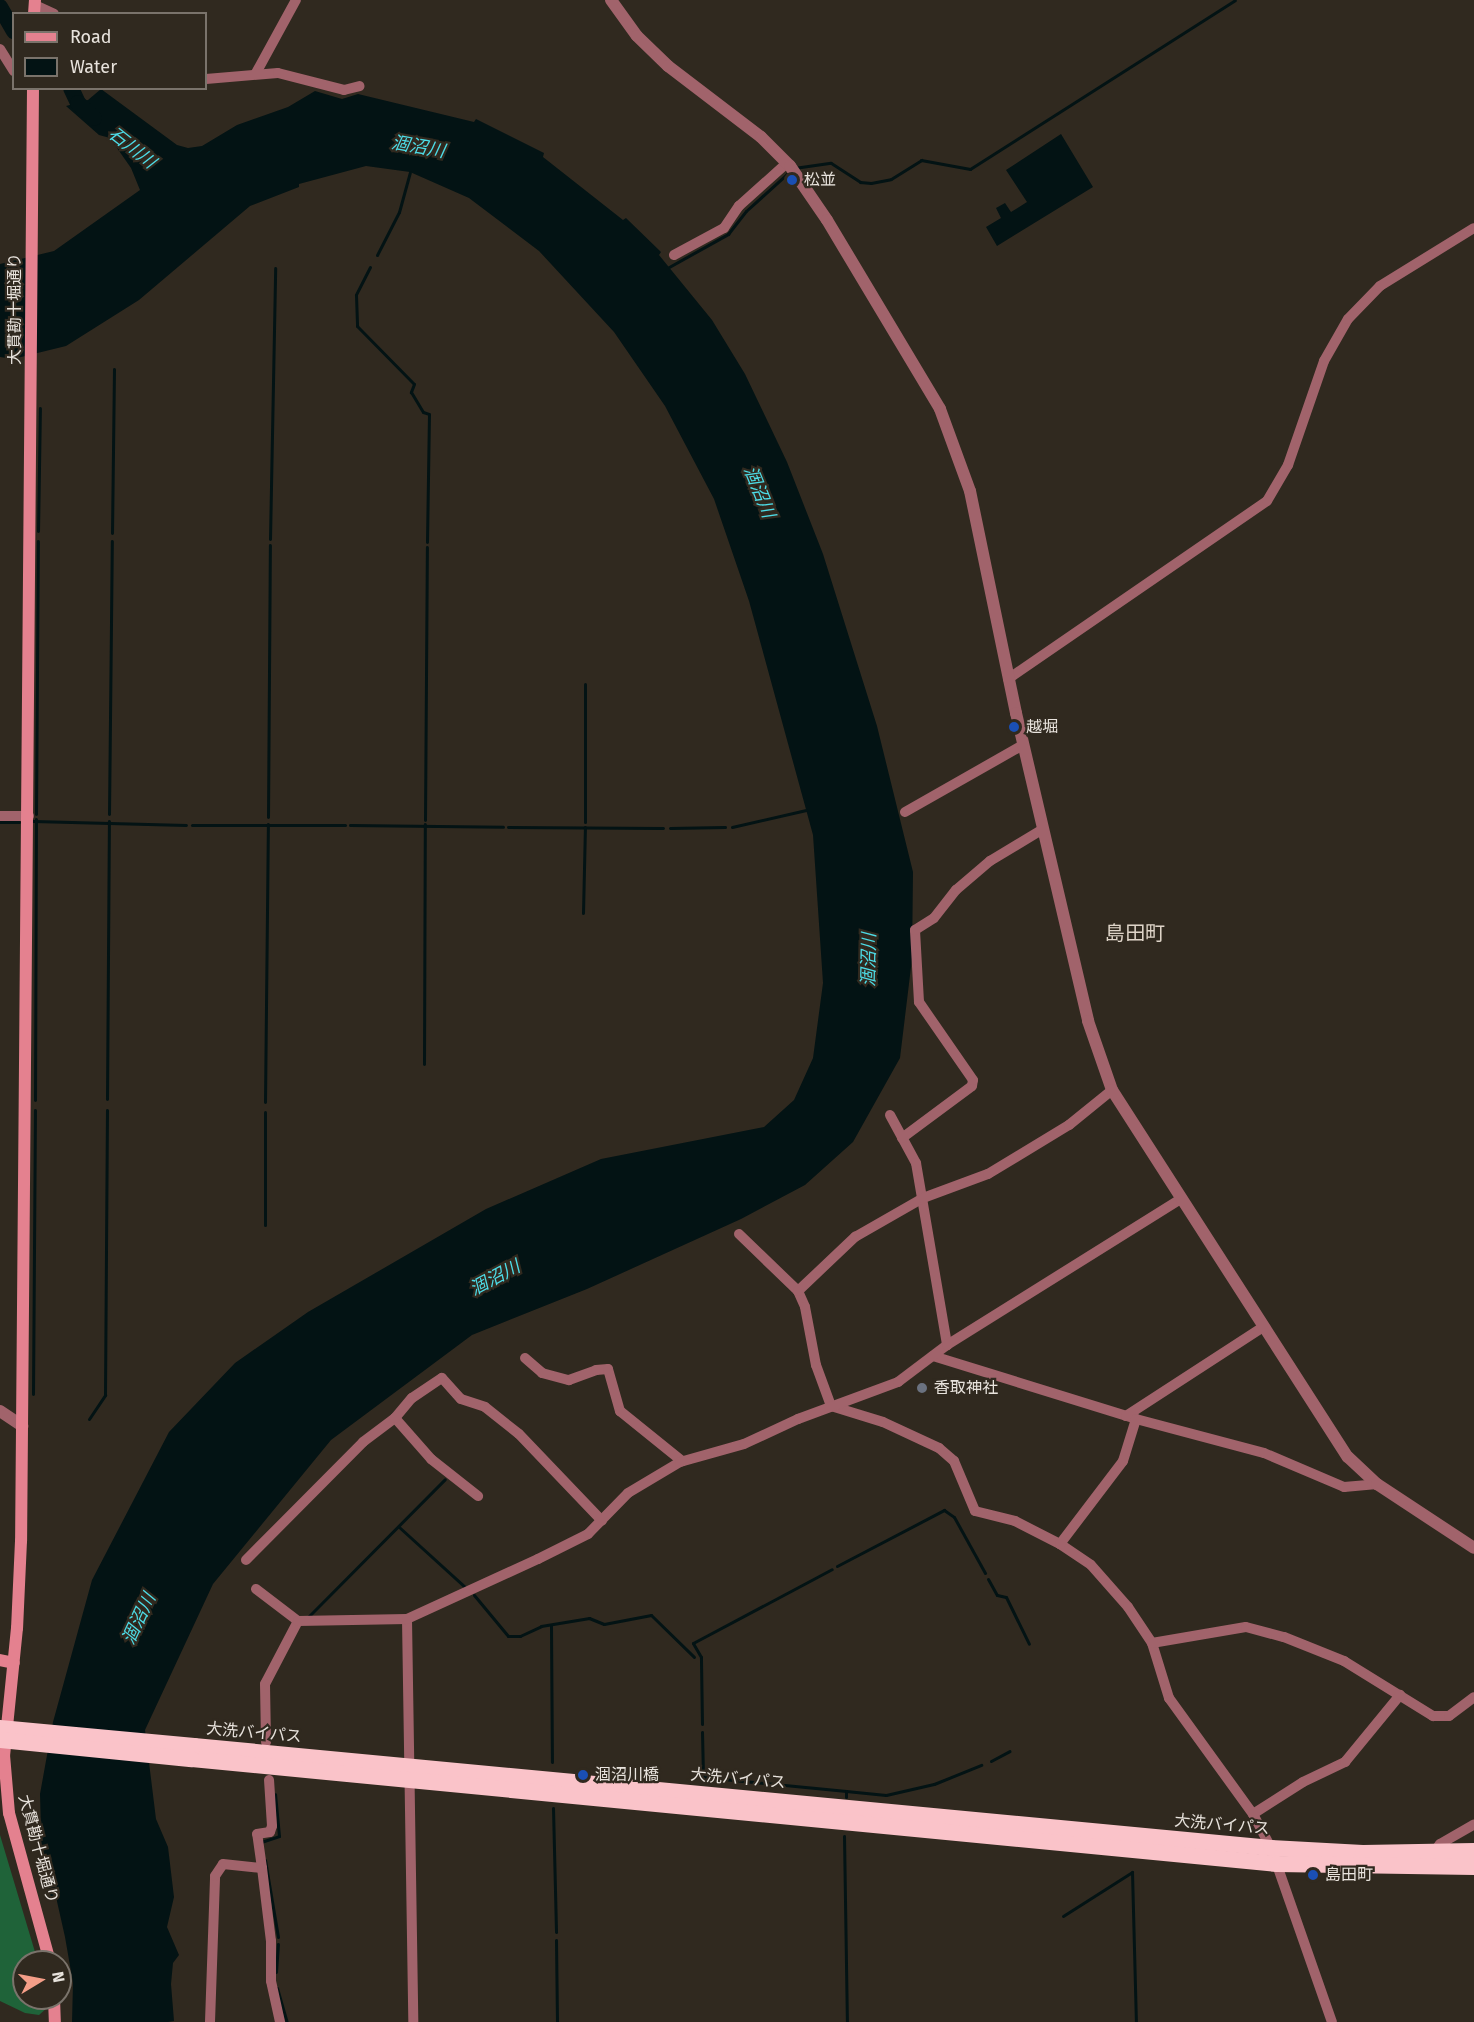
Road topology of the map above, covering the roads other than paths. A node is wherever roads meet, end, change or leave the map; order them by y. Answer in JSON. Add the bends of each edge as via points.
{"nodes":[{"id":1,"x":296,"y":0,"type":"edge"},
{"id":2,"x":611,"y":0,"type":"edge"},
{"id":3,"x":0,"y":49,"type":"edge"},
{"id":4,"x":12,"y":68,"type":"edge"},
{"id":5,"x":256,"y":73,"type":"junction"},
{"id":6,"x":207,"y":78,"type":"edge"},
{"id":7,"x":360,"y":86,"type":"dead end"},
{"id":8,"x":30,"y":90,"type":"edge"},
{"id":9,"x":787,"y":164,"type":"junction"},
{"id":10,"x":1474,"y":228,"type":"edge"},
{"id":11,"x":674,"y":255,"type":"dead end"},
{"id":12,"x":1008,"y":679,"type":"junction"},
{"id":13,"x":1023,"y":745,"type":"junction"},
{"id":14,"x":905,"y":812,"type":"dead end"},
{"id":15,"x":0,"y":816,"type":"edge"},
{"id":16,"x":29,"y":816,"type":"junction"},
{"id":17,"x":1042,"y":829,"type":"junction"},
{"id":18,"x":1112,"y":1090,"type":"junction"},
{"id":19,"x":890,"y":1115,"type":"dead end"},
{"id":20,"x":902,"y":1137,"type":"junction"},
{"id":21,"x":923,"y":1198,"type":"junction"},
{"id":22,"x":1181,"y":1199,"type":"junction"},
{"id":23,"x":739,"y":1234,"type":"dead end"},
{"id":24,"x":798,"y":1291,"type":"junction"},
{"id":25,"x":1263,"y":1327,"type":"junction"},
{"id":26,"x":947,"y":1345,"type":"junction"},
{"id":27,"x":933,"y":1356,"type":"junction"},
{"id":28,"x":525,"y":1358,"type":"dead end"},
{"id":29,"x":831,"y":1406,"type":"junction"},
{"id":30,"x":0,"y":1411,"type":"edge"},
{"id":31,"x":395,"y":1418,"type":"junction"},
{"id":32,"x":1131,"y":1418,"type":"junction"},
{"id":33,"x":22,"y":1426,"type":"junction"},
{"id":34,"x":682,"y":1461,"type":"junction"},
{"id":35,"x":1377,"y":1484,"type":"junction"},
{"id":36,"x":478,"y":1496,"type":"dead end"},
{"id":37,"x":602,"y":1521,"type":"junction"},
{"id":38,"x":1060,"y":1544,"type":"junction"},
{"id":39,"x":1474,"y":1548,"type":"edge"},
{"id":40,"x":246,"y":1560,"type":"dead end"},
{"id":41,"x":256,"y":1589,"type":"dead end"},
{"id":42,"x":407,"y":1619,"type":"junction"},
{"id":43,"x":298,"y":1621,"type":"junction"},
{"id":44,"x":1152,"y":1644,"type":"junction"},
{"id":45,"x":0,"y":1660,"type":"edge"},
{"id":46,"x":14,"y":1663,"type":"junction"},
{"id":47,"x":1400,"y":1695,"type":"junction"},
{"id":48,"x":1474,"y":1697,"type":"edge"},
{"id":49,"x":0,"y":1728,"type":"edge"},
{"id":50,"x":0,"y":1740,"type":"edge"},
{"id":51,"x":266,"y":1742,"type":"dead end"},
{"id":52,"x":193,"y":1753,"type":"junction"},
{"id":53,"x":410,"y":1773,"type":"junction"},
{"id":54,"x":269,"y":1780,"type":"dead end"},
{"id":55,"x":1253,"y":1814,"type":"junction"},
{"id":56,"x":1474,"y":1824,"type":"edge"},
{"id":57,"x":1271,"y":1848,"type":"junction"},
{"id":58,"x":1474,"y":1851,"type":"edge"},
{"id":59,"x":1434,"y":1852,"type":"junction"},
{"id":60,"x":1277,"y":1864,"type":"junction"},
{"id":61,"x":1474,"y":1867,"type":"edge"},
{"id":62,"x":262,"y":1868,"type":"junction"},
{"id":63,"x":47,"y":1950,"type":"edge"},
{"id":64,"x":210,"y":2022,"type":"edge"},
{"id":65,"x":280,"y":2022,"type":"edge"},
{"id":66,"x":413,"y":2022,"type":"edge"},
{"id":67,"x":1332,"y":2022,"type":"edge"}],
"edges":[{"from":1,"to":5,"type":"street"},
{"from":2,"to":9,"type":"street","via":[[637,36],[668,66],[761,137]]},
{"from":3,"to":4,"type":"street"},
{"from":5,"to":6,"type":"street"},
{"from":5,"to":7,"type":"street","via":[[311,79],[344,90]]},
{"from":8,"to":16,"type":"main road","name":"大貫勘十堀通り"},
{"from":9,"to":11,"type":"street","via":[[740,206],[724,228]]},
{"from":9,"to":12,"type":"street","via":[[833,229],[940,409],[970,491]]},
{"from":10,"to":12,"type":"street","via":[[1386,281],[1348,320],[1324,361],[1288,465],[1268,501]]},
{"from":12,"to":13,"type":"street"},
{"from":13,"to":14,"type":"street"},
{"from":13,"to":17,"type":"street"},
{"from":15,"to":16,"type":"street"},
{"from":16,"to":33,"type":"main road","name":"大貫勘十堀通り"},
{"from":17,"to":18,"type":"street","via":[[1094,1043]]},
{"from":17,"to":20,"type":"street","via":[[990,861],[956,890],[934,918],[915,930],[919,1002],[973,1080],[972,1086]]},
{"from":18,"to":21,"type":"street","via":[[1069,1125],[988,1174]]},
{"from":18,"to":22,"type":"street"},
{"from":19,"to":20,"type":"street"},
{"from":20,"to":21,"type":"street","via":[[916,1162]]},
{"from":21,"to":24,"type":"street","via":[[855,1237]]},
{"from":21,"to":26,"type":"street"},
{"from":22,"to":25,"type":"street"},
{"from":22,"to":26,"type":"street"},
{"from":23,"to":24,"type":"street"},
{"from":24,"to":29,"type":"street","via":[[805,1307],[816,1365]]},
{"from":25,"to":32,"type":"street"},
{"from":25,"to":35,"type":"street","via":[[1336,1442]]},
{"from":26,"to":27,"type":"street"},
{"from":27,"to":29,"type":"street","via":[[898,1382]]},
{"from":27,"to":32,"type":"street"},
{"from":28,"to":34,"type":"street","via":[[542,1373],[569,1380],[608,1370],[620,1411]]},
{"from":29,"to":34,"type":"street","via":[[744,1444]]},
{"from":29,"to":38,"type":"street","via":[[924,1439],[954,1461],[975,1511],[1015,1521]]},
{"from":30,"to":33,"type":"street"},
{"from":31,"to":36,"type":"street","via":[[432,1459]]},
{"from":31,"to":37,"type":"street","via":[[412,1398],[442,1378],[461,1399],[485,1407],[519,1434]]},
{"from":31,"to":40,"type":"street","via":[[363,1442]]},
{"from":32,"to":35,"type":"street","via":[[1264,1453],[1344,1487]]},
{"from":32,"to":38,"type":"street","via":[[1123,1461]]},
{"from":33,"to":46,"type":"main road","name":"大貫勘十堀通り","via":[[20,1582]]},
{"from":34,"to":37,"type":"street","via":[[628,1493]]},
{"from":35,"to":39,"type":"street"},
{"from":37,"to":42,"type":"street","via":[[588,1534]]},
{"from":38,"to":44,"type":"street","via":[[1108,1582]]},
{"from":41,"to":43,"type":"street"},
{"from":42,"to":43,"type":"street"},
{"from":42,"to":53,"type":"street"},
{"from":43,"to":51,"type":"street","via":[[265,1684]]},
{"from":44,"to":47,"type":"street","via":[[1236,1626],[1258,1629],[1344,1661]]},
{"from":44,"to":55,"type":"street","via":[[1169,1698]]},
{"from":45,"to":46,"type":"main road"},
{"from":46,"to":63,"type":"main road","name":"大貫勘十堀通り","via":[[5,1786]]},
{"from":47,"to":48,"type":"street","via":[[1440,1718],[1458,1712]]},
{"from":47,"to":55,"type":"street","via":[[1346,1762]]},
{"from":49,"to":52,"type":"highway","name":"大洗バイパス","bridge":true},
{"from":50,"to":52,"type":"highway","name":"大洗バイパス","bridge":true},
{"from":52,"to":53,"type":"highway","name":"大洗バイパス"},
{"from":53,"to":57,"type":"highway","name":"大洗バイパス"},
{"from":53,"to":60,"type":"highway","name":"大洗バイパス","via":[[437,1783]]},
{"from":53,"to":66,"type":"street"},
{"from":54,"to":62,"type":"street","via":[[272,1826],[270,1832],[256,1834]]},
{"from":55,"to":57,"type":"street"},
{"from":56,"to":59,"type":"street","via":[[1440,1844]]},
{"from":57,"to":59,"type":"highway","name":"大洗バイパス"},
{"from":57,"to":60,"type":"street"},
{"from":58,"to":59,"type":"highway","name":"大洗バイパス"},
{"from":60,"to":61,"type":"highway","name":"大洗バイパス"},
{"from":60,"to":67,"type":"street"},
{"from":62,"to":64,"type":"street","via":[[223,1864],[215,1876]]},
{"from":62,"to":65,"type":"street","via":[[271,1941],[271,1981]]}]}
